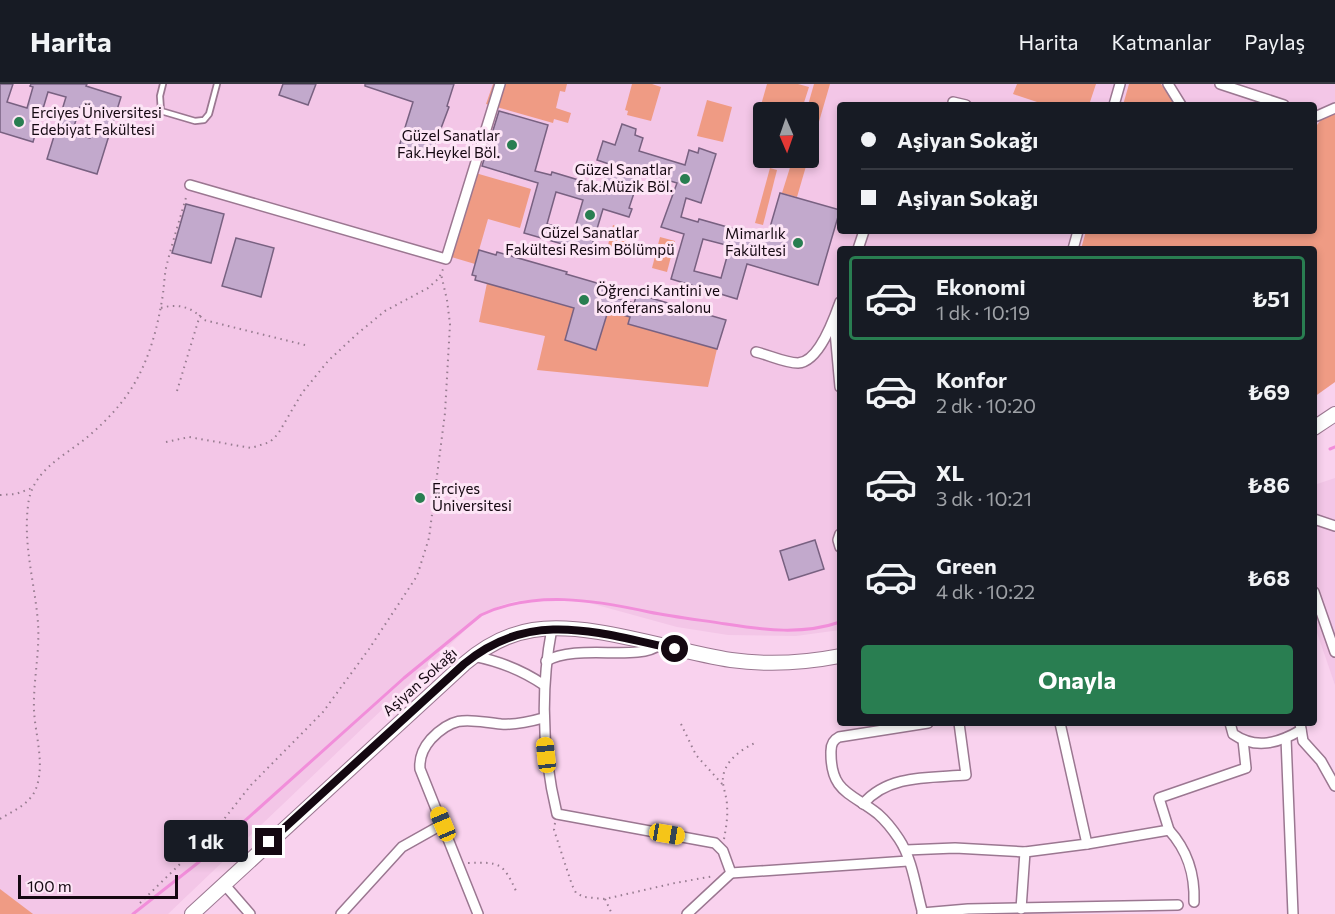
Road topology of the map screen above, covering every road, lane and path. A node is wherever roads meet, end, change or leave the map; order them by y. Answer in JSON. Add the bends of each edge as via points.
{"nodes":[{"id":1,"x":163,"y":84,"type":"edge"},
{"id":2,"x":217,"y":84,"type":"edge"},
{"id":3,"x":500,"y":84,"type":"edge"},
{"id":4,"x":1120,"y":84,"type":"edge"},
{"id":5,"x":1168,"y":84,"type":"edge"},
{"id":6,"x":1220,"y":84,"type":"edge"},
{"id":7,"x":1115,"y":102,"type":"edge"},
{"id":8,"x":1179,"y":102,"type":"edge"},
{"id":9,"x":1275,"y":102,"type":"edge"},
{"id":10,"x":1335,"y":108,"type":"edge"},
{"id":11,"x":1317,"y":114,"type":"edge"},
{"id":12,"x":190,"y":185,"type":"joint"},
{"id":13,"x":161,"y":308,"type":"junction"},
{"id":14,"x":837,"y":310,"type":"edge"},
{"id":15,"x":200,"y":315,"type":"junction"},
{"id":16,"x":834,"y":319,"type":"junction"},
{"id":17,"x":305,"y":345,"type":"dead end"},
{"id":18,"x":756,"y":352,"type":"dead end"},
{"id":19,"x":837,"y":353,"type":"edge"},
{"id":20,"x":177,"y":391,"type":"dead end"},
{"id":21,"x":1335,"y":414,"type":"edge"},
{"id":22,"x":1317,"y":426,"type":"edge"},
{"id":23,"x":166,"y":442,"type":"dead end"},
{"id":24,"x":32,"y":488,"type":"junction"},
{"id":25,"x":0,"y":495,"type":"edge"},
{"id":26,"x":1317,"y":520,"type":"edge"},
{"id":27,"x":1335,"y":526,"type":"edge"},
{"id":28,"x":1317,"y":601,"type":"edge"},
{"id":29,"x":552,"y":628,"type":"junction"},
{"id":30,"x":659,"y":645,"type":"junction"},
{"id":31,"x":1335,"y":652,"type":"edge"},
{"id":32,"x":473,"y":656,"type":"junction"},
{"id":33,"x":837,"y":656,"type":"edge"},
{"id":34,"x":546,"y":662,"type":"junction"},
{"id":35,"x":544,"y":685,"type":"junction"},
{"id":36,"x":543,"y":718,"type":"junction"},
{"id":37,"x":681,"y":724,"type":"dead end"},
{"id":38,"x":909,"y":726,"type":"edge"},
{"id":39,"x":960,"y":726,"type":"edge"},
{"id":40,"x":1061,"y":726,"type":"edge"},
{"id":41,"x":1231,"y":726,"type":"edge"},
{"id":42,"x":1300,"y":726,"type":"edge"},
{"id":43,"x":1286,"y":738,"type":"junction"},
{"id":44,"x":1243,"y":740,"type":"junction"},
{"id":45,"x":757,"y":742,"type":"dead end"},
{"id":46,"x":723,"y":785,"type":"junction"},
{"id":47,"x":1335,"y":786,"type":"edge"},
{"id":48,"x":863,"y":804,"type":"junction"},
{"id":49,"x":557,"y":814,"type":"junction"},
{"id":50,"x":0,"y":819,"type":"edge"},
{"id":51,"x":443,"y":824,"type":"junction"},
{"id":52,"x":1169,"y":830,"type":"junction"},
{"id":53,"x":1087,"y":844,"type":"junction"},
{"id":54,"x":721,"y":847,"type":"junction"},
{"id":55,"x":906,"y":850,"type":"junction"},
{"id":56,"x":1025,"y":852,"type":"junction"},
{"id":57,"x":908,"y":861,"type":"junction"},
{"id":58,"x":459,"y":863,"type":"junction"},
{"id":59,"x":731,"y":873,"type":"junction"},
{"id":60,"x":224,"y":884,"type":"junction"},
{"id":61,"x":516,"y":891,"type":"dead end"},
{"id":62,"x":605,"y":899,"type":"junction"},
{"id":63,"x":1194,"y":902,"type":"dead end"},
{"id":64,"x":140,"y":903,"type":"dead end"},
{"id":65,"x":1178,"y":904,"type":"dead end"},
{"id":66,"x":1021,"y":909,"type":"junction"},
{"id":67,"x":922,"y":913,"type":"edge"},
{"id":68,"x":192,"y":914,"type":"edge"},
{"id":69,"x":250,"y":914,"type":"edge"},
{"id":70,"x":341,"y":914,"type":"edge"},
{"id":71,"x":478,"y":914,"type":"edge"},
{"id":72,"x":612,"y":914,"type":"edge"},
{"id":73,"x":687,"y":914,"type":"edge"},
{"id":74,"x":1293,"y":914,"type":"edge"}],
"edges":[{"from":1,"to":2,"type":"lane","via":[[161,111],[195,121],[204,120],[209,114]]},
{"from":3,"to":12,"type":"street","via":[[446,259]]},
{"from":4,"to":7,"type":"street"},
{"from":5,"to":8,"type":"street"},
{"from":6,"to":9,"type":"street"},
{"from":10,"to":11,"type":"street"},
{"from":12,"to":13,"type":"path","via":[[166,270]]},
{"from":13,"to":15,"type":"path","via":[[184,306]]},
{"from":13,"to":24,"type":"path","via":[[144,364],[124,399],[96,430],[45,470]]},
{"from":14,"to":16,"type":"street"},
{"from":15,"to":17,"type":"path","via":[[204,320]]},
{"from":15,"to":20,"type":"path"},
{"from":16,"to":18,"type":"street","via":[[808,360],[793,362]]},
{"from":16,"to":19,"type":"street"},
{"from":21,"to":22,"type":"street"},
{"from":23,"to":64,"type":"path","via":[[189,437],[251,448],[270,442],[314,377],[342,347],[385,311],[428,288],[441,274],[450,324],[445,413],[429,538],[417,576],[323,712],[251,785],[217,828]]},
{"from":24,"to":25,"type":"path"},
{"from":24,"to":50,"type":"path","via":[[27,531],[38,625],[34,700],[38,777],[28,801]]},
{"from":26,"to":27,"type":"street"},
{"from":28,"to":31,"type":"street"},
{"from":29,"to":30,"type":"street","name":"Aşiyan Sokağı"},
{"from":29,"to":32,"type":"street","name":"Aşiyan Sokağı","via":[[505,638]]},
{"from":29,"to":34,"type":"street"},
{"from":30,"to":33,"type":"street","name":"Aşiyan Sokağı","via":[[753,662]]},
{"from":30,"to":34,"type":"street","via":[[645,652],[566,654]]},
{"from":32,"to":35,"type":"street","via":[[518,669]]},
{"from":32,"to":60,"type":"street","name":"Aşiyan Sokağı"},
{"from":34,"to":35,"type":"street"},
{"from":35,"to":36,"type":"street"},
{"from":36,"to":49,"type":"street","via":[[547,767]]},
{"from":36,"to":51,"type":"street","via":[[511,724],[464,720],[430,740],[422,752],[420,769]]},
{"from":37,"to":46,"type":"path","via":[[696,755]]},
{"from":38,"to":48,"type":"street","via":[[833,741],[831,757],[836,780]]},
{"from":39,"to":48,"type":"street","via":[[966,775],[896,782],[874,792]]},
{"from":40,"to":53,"type":"street"},
{"from":41,"to":44,"type":"street","via":[[1233,734]]},
{"from":42,"to":43,"type":"street"},
{"from":42,"to":47,"type":"street","via":[[1304,741]]},
{"from":43,"to":44,"type":"street","via":[[1264,744]]},
{"from":43,"to":74,"type":"street"},
{"from":44,"to":52,"type":"street","via":[[1246,768],[1159,798]]},
{"from":45,"to":46,"type":"path","via":[[735,756],[724,774]]},
{"from":46,"to":54,"type":"path","via":[[727,809]]},
{"from":48,"to":55,"type":"street","via":[[886,822]]},
{"from":49,"to":54,"type":"street"},
{"from":49,"to":62,"type":"path","via":[[554,830],[574,889],[584,897]]},
{"from":51,"to":58,"type":"street"},
{"from":51,"to":70,"type":"street","via":[[402,847]]},
{"from":52,"to":53,"type":"street"},
{"from":52,"to":63,"type":"street","via":[[1191,866]]},
{"from":53,"to":56,"type":"street"},
{"from":54,"to":59,"type":"street"},
{"from":55,"to":56,"type":"street"},
{"from":55,"to":57,"type":"street"},
{"from":56,"to":66,"type":"street"},
{"from":57,"to":59,"type":"street"},
{"from":57,"to":67,"type":"street"},
{"from":58,"to":61,"type":"path","via":[[498,864],[508,873]]},
{"from":58,"to":71,"type":"street"},
{"from":59,"to":62,"type":"path"},
{"from":59,"to":73,"type":"street"},
{"from":60,"to":68,"type":"street","name":"Aşiyan Sokağı"},
{"from":60,"to":69,"type":"street"},
{"from":62,"to":72,"type":"path"},
{"from":65,"to":66,"type":"street"},
{"from":66,"to":67,"type":"street"}]}
